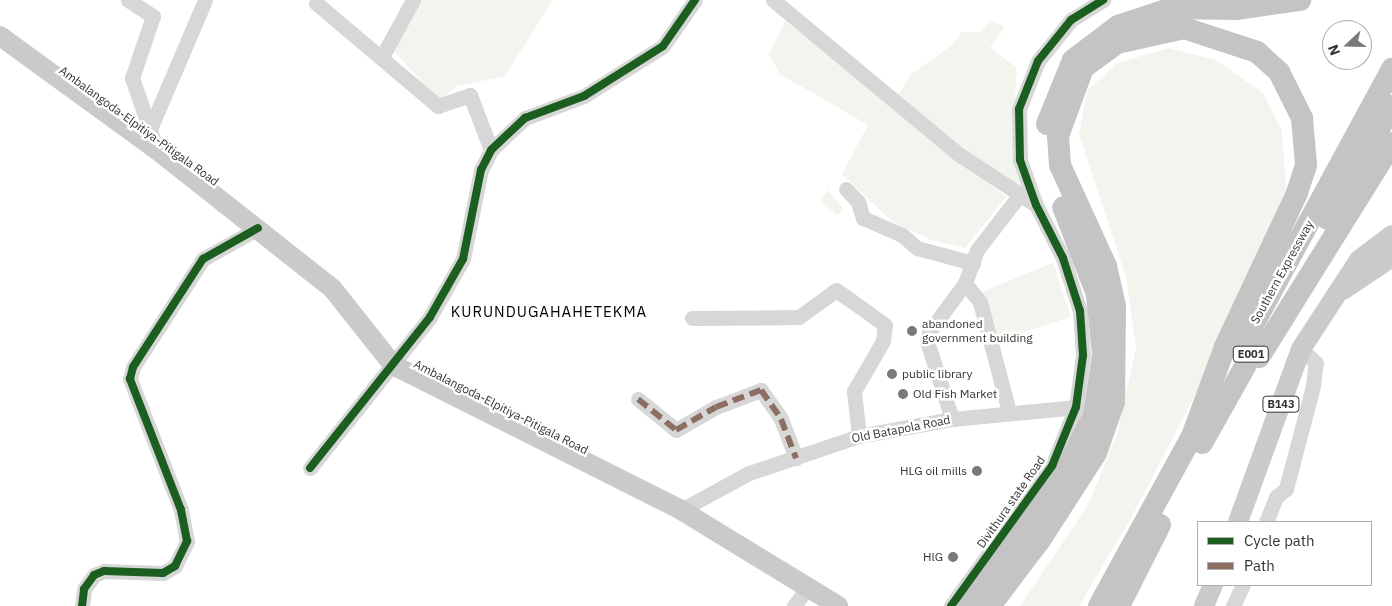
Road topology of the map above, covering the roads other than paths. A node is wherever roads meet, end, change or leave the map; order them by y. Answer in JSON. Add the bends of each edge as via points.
{"nodes":[{"id":1,"x":128,"y":0,"type":"edge"},
{"id":2,"x":205,"y":0,"type":"edge"},
{"id":3,"x":413,"y":0,"type":"edge"},
{"id":4,"x":695,"y":0,"type":"edge"},
{"id":5,"x":773,"y":0,"type":"edge"},
{"id":6,"x":1103,"y":0,"type":"edge"},
{"id":7,"x":1300,"y":0,"type":"edge"},
{"id":8,"x":316,"y":3,"type":"dead end"},
{"id":9,"x":0,"y":36,"type":"edge"},
{"id":10,"x":383,"y":55,"type":"junction"},
{"id":11,"x":1392,"y":69,"type":"edge"},
{"id":12,"x":1392,"y":106,"type":"edge"},
{"id":13,"x":150,"y":129,"type":"junction"},
{"id":14,"x":1392,"y":143,"type":"edge"},
{"id":15,"x":158,"y":150,"type":"junction"},
{"id":16,"x":491,"y":150,"type":"junction"},
{"id":17,"x":846,"y":189,"type":"dead end"},
{"id":18,"x":1018,"y":197,"type":"junction"},
{"id":19,"x":1036,"y":206,"type":"junction"},
{"id":20,"x":258,"y":228,"type":"junction"},
{"id":21,"x":1392,"y":235,"type":"edge"},
{"id":22,"x":1392,"y":257,"type":"edge"},
{"id":23,"x":973,"y":263,"type":"junction"},
{"id":24,"x":965,"y":284,"type":"junction"},
{"id":25,"x":1339,"y":293,"type":"junction"},
{"id":26,"x":692,"y":318,"type":"dead end"},
{"id":27,"x":1302,"y":350,"type":"junction"},
{"id":28,"x":393,"y":364,"type":"junction"},
{"id":29,"x":638,"y":399,"type":"dead end"},
{"id":30,"x":1076,"y":407,"type":"junction"},
{"id":31,"x":1009,"y":412,"type":"junction"},
{"id":32,"x":952,"y":419,"type":"junction"},
{"id":33,"x":859,"y":436,"type":"junction"},
{"id":34,"x":1199,"y":436,"type":"junction"},
{"id":35,"x":796,"y":458,"type":"junction"},
{"id":36,"x":310,"y":468,"type":"dead end"},
{"id":37,"x":681,"y":510,"type":"junction"},
{"id":38,"x":1238,"y":521,"type":"edge"},
{"id":39,"x":1266,"y":521,"type":"edge"},
{"id":40,"x":1213,"y":586,"type":"edge"},
{"id":41,"x":1243,"y":586,"type":"edge"},
{"id":42,"x":807,"y":588,"type":"junction"},
{"id":43,"x":82,"y":606,"type":"edge"},
{"id":44,"x":794,"y":606,"type":"edge"},
{"id":45,"x":838,"y":606,"type":"edge"},
{"id":46,"x":951,"y":606,"type":"edge"},
{"id":47,"x":969,"y":606,"type":"edge"},
{"id":48,"x":990,"y":606,"type":"edge"},
{"id":49,"x":1099,"y":606,"type":"edge"},
{"id":50,"x":1119,"y":606,"type":"edge"},
{"id":51,"x":1205,"y":606,"type":"edge"},
{"id":52,"x":1234,"y":606,"type":"edge"}],
"edges":[{"from":1,"to":13,"type":"street","via":[[153,16],[154,24],[132,78]]},
{"from":2,"to":13,"type":"street"},
{"from":3,"to":10,"type":"street"},
{"from":4,"to":16,"type":"street","via":[[662,46],[584,96],[525,118]]},
{"from":5,"to":18,"type":"street"},
{"from":6,"to":19,"type":"street","name":"Divithura state Road","via":[[1071,20],[1038,61],[1019,109],[1020,160]]},
{"from":7,"to":47,"type":"highway","via":[[1236,8],[1172,8],[1118,26],[1073,60],[1046,126],[1044,153],[1097,294],[1103,354],[1094,415],[1064,474]]},
{"from":8,"to":10,"type":"street"},
{"from":9,"to":15,"type":"main road","name":"Ambalangoda-Elpitiya-Pitigala Road"},
{"from":10,"to":16,"type":"street","via":[[438,106],[470,95]]},
{"from":11,"to":34,"type":"highway","name":"Southern Expressway","number":"E001"},
{"from":12,"to":34,"type":"highway","name":"Southern Expressway","number":"E001"},
{"from":13,"to":15,"type":"street"},
{"from":14,"to":34,"type":"highway","via":[[1306,287]]},
{"from":15,"to":20,"type":"main road","name":"Ambalangoda-Elpitiya-Pitigala Road"},
{"from":16,"to":28,"type":"street","via":[[481,170],[463,259],[430,317]]},
{"from":17,"to":23,"type":"street","via":[[858,202],[863,218],[902,235],[917,248]]},
{"from":18,"to":19,"type":"street"},
{"from":18,"to":23,"type":"street","via":[[977,250]]},
{"from":19,"to":30,"type":"street","name":"Divithura state Road","via":[[1063,258],[1080,311],[1083,355]]},
{"from":20,"to":28,"type":"main road","name":"Ambalangoda-Elpitiya-Pitigala Road","via":[[332,288]]},
{"from":20,"to":43,"type":"street","via":[[203,259],[179,291],[132,373],[182,510],[187,541],[175,566],[163,573],[104,571],[94,575],[84,589]]},
{"from":21,"to":25,"type":"main road","number":"B143","via":[[1359,260]]},
{"from":22,"to":25,"type":"main road","number":"B143"},
{"from":23,"to":24,"type":"street"},
{"from":24,"to":31,"type":"street","via":[[980,302]]},
{"from":24,"to":32,"type":"street","via":[[929,332],[928,341]]},
{"from":25,"to":27,"type":"main road","number":"B143"},
{"from":26,"to":33,"type":"street","via":[[799,317],[836,290],[885,325],[883,340],[854,391]]},
{"from":27,"to":38,"type":"main road","number":"B143"},
{"from":27,"to":39,"type":"street","via":[[1316,363],[1314,379],[1286,488],[1276,497]]},
{"from":28,"to":36,"type":"street"},
{"from":28,"to":37,"type":"main road","name":"Ambalangoda-Elpitiya-Pitigala Road"},
{"from":29,"to":35,"type":"street","via":[[676,430],[716,407],[761,390],[781,419]]},
{"from":30,"to":31,"type":"street","name":"Old Batapola Road"},
{"from":30,"to":46,"type":"street","name":"Divithura state Road","via":[[1052,466]]},
{"from":31,"to":32,"type":"street","name":"Old Batapola Road"},
{"from":32,"to":33,"type":"street","name":"Old Batapola Road"},
{"from":33,"to":35,"type":"street","name":"Old Batapola Road"},
{"from":34,"to":48,"type":"highway","via":[[1225,347],[1297,193],[1306,165],[1302,118],[1279,72],[1257,52],[1184,28],[1117,43],[1083,68],[1058,136],[1060,165],[1106,266],[1115,315],[1114,402],[1096,453],[1040,540]]},
{"from":34,"to":49,"type":"highway","name":"Southern Expressway","number":"E001"},
{"from":34,"to":50,"type":"highway","name":"Southern Expressway","number":"E001"},
{"from":35,"to":37,"type":"street","name":"Old Batapola Road","via":[[750,473]]},
{"from":37,"to":42,"type":"main road","name":"Ambalangoda-Elpitiya-Pitigala Road"},
{"from":40,"to":51,"type":"main road"},
{"from":41,"to":52,"type":"street"},
{"from":42,"to":44,"type":"street"},
{"from":42,"to":45,"type":"main road","name":"Ambalangoda-Elpitiya-Pitigala Road"}]}
